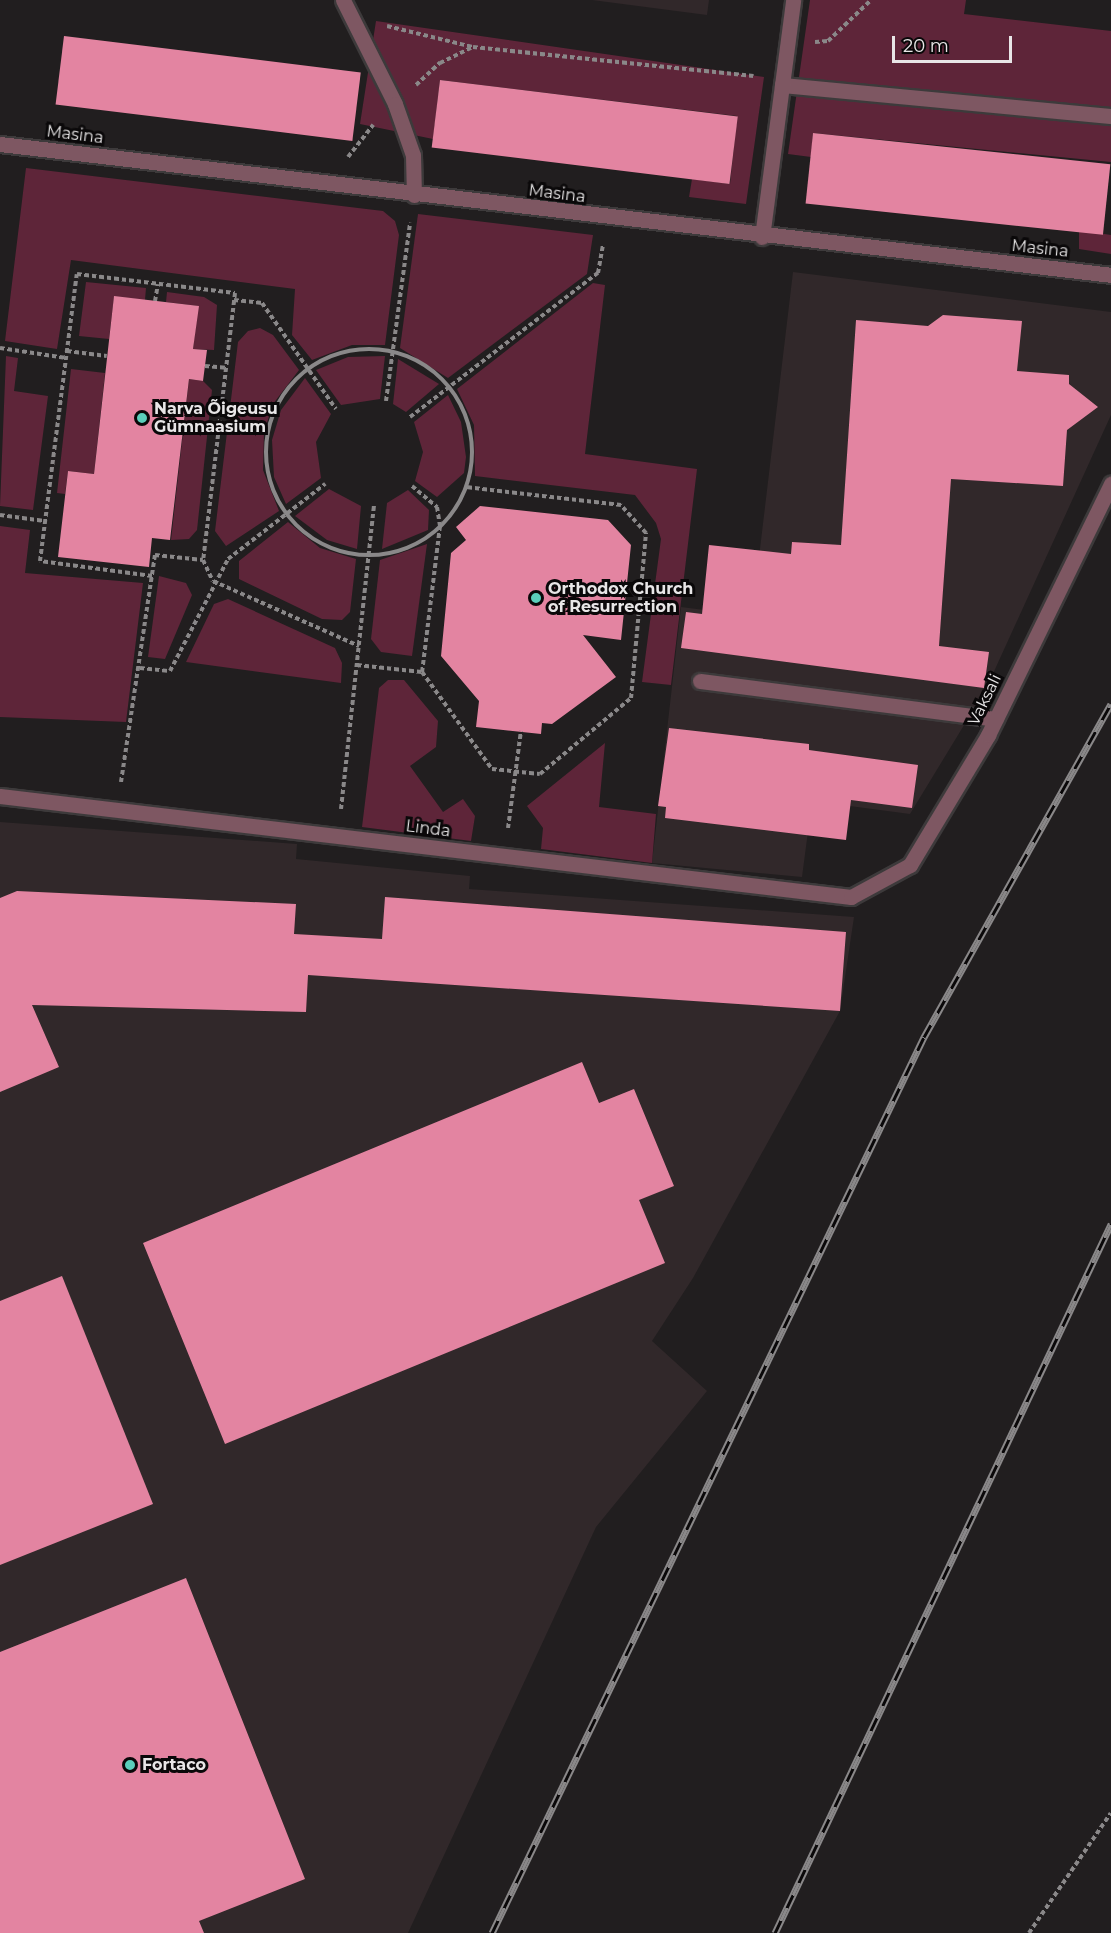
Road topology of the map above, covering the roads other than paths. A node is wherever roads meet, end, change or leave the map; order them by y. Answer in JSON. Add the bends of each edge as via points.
{"nodes":[{"id":1,"x":793,"y":0,"type":"edge"},
{"id":2,"x":344,"y":2,"type":"edge"},
{"id":3,"x":783,"y":82,"type":"junction"},
{"id":4,"x":1111,"y":116,"type":"edge"},
{"id":5,"x":0,"y":144,"type":"edge"},
{"id":6,"x":414,"y":195,"type":"junction"},
{"id":7,"x":762,"y":237,"type":"junction"},
{"id":8,"x":1111,"y":275,"type":"edge"},
{"id":9,"x":1111,"y":484,"type":"edge"},
{"id":10,"x":700,"y":681,"type":"dead end"},
{"id":11,"x":996,"y":719,"type":"junction"},
{"id":12,"x":0,"y":796,"type":"edge"},
{"id":13,"x":851,"y":897,"type":"joint"}],
"edges":[{"from":1,"to":3,"type":"street"},
{"from":2,"to":6,"type":"street","via":[[395,104],[413,154]]},
{"from":3,"to":4,"type":"street"},
{"from":3,"to":7,"type":"street"},
{"from":5,"to":6,"type":"street","name":"Masina"},
{"from":6,"to":7,"type":"street","name":"Masina"},
{"from":7,"to":8,"type":"street","name":"Masina"},
{"from":9,"to":11,"type":"street","name":"Vaksali"},
{"from":10,"to":11,"type":"street"},
{"from":11,"to":13,"type":"street","name":"Vaksali","via":[[910,865]]},
{"from":12,"to":13,"type":"street","name":"Linda"}]}
